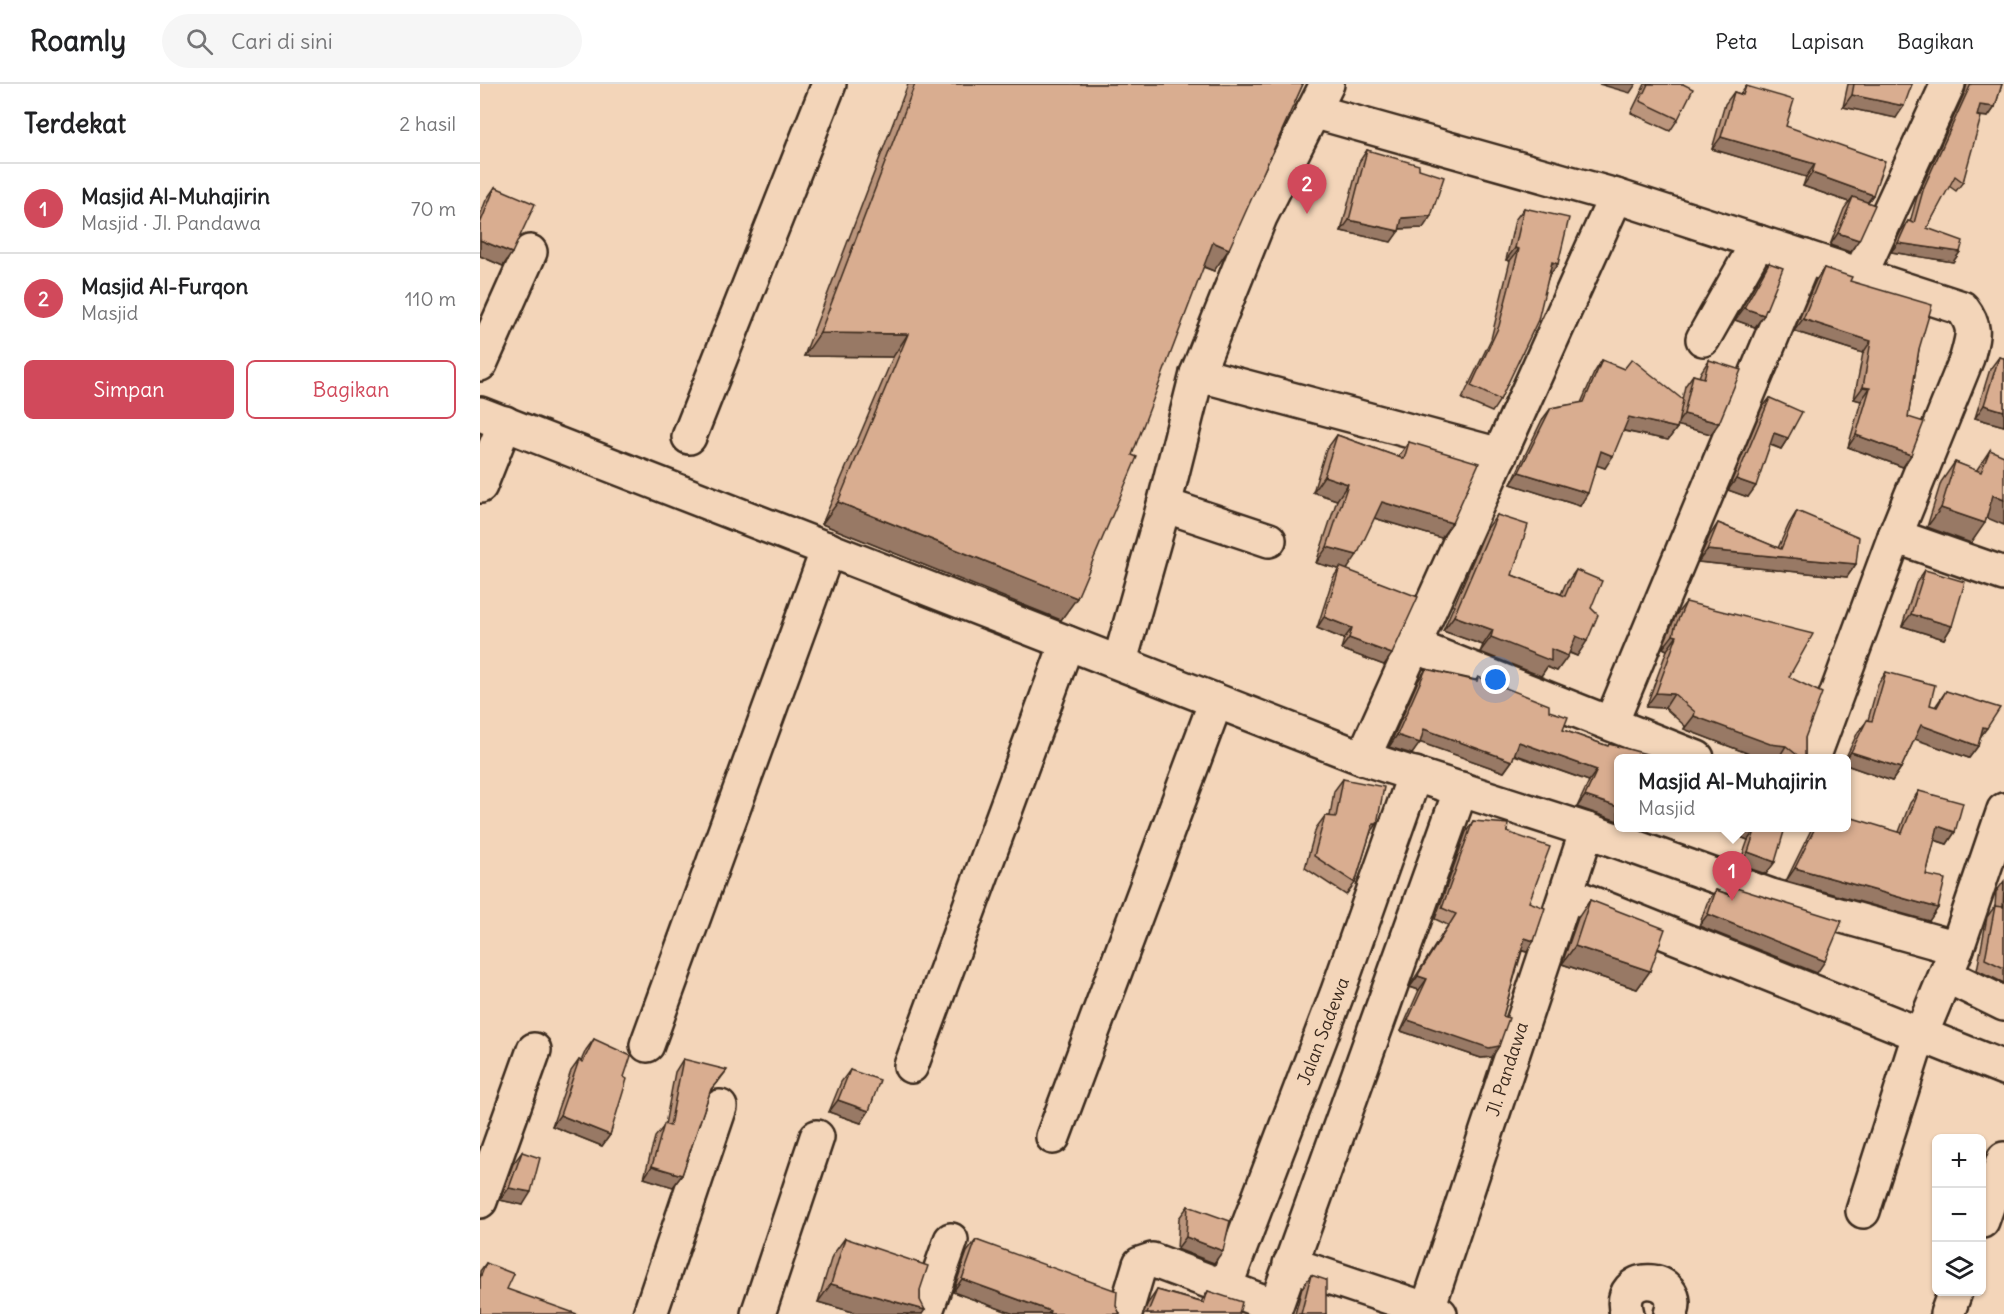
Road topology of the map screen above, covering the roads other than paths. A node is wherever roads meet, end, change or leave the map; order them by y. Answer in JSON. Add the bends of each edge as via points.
{"nodes":[{"id":1,"x":830,"y":84,"type":"edge"},
{"id":2,"x":1948,"y":84,"type":"edge"},
{"id":3,"x":1320,"y":97,"type":"edge"},
{"id":4,"x":1616,"y":196,"type":"junction"},
{"id":5,"x":1758,"y":242,"type":"junction"},
{"id":6,"x":530,"y":252,"type":"dead end"},
{"id":7,"x":1805,"y":257,"type":"junction"},
{"id":8,"x":1861,"y":273,"type":"junction"},
{"id":9,"x":1703,"y":339,"type":"dead end"},
{"id":10,"x":480,"y":364,"type":"edge"},
{"id":11,"x":1197,"y":374,"type":"junction"},
{"id":12,"x":492,"y":418,"type":"edge"},
{"id":13,"x":689,"y":437,"type":"dead end"},
{"id":14,"x":1500,"y":455,"type":"junction"},
{"id":15,"x":480,"y":486,"type":"edge"},
{"id":16,"x":1164,"y":505,"type":"junction"},
{"id":17,"x":1895,"y":536,"type":"junction"},
{"id":18,"x":1269,"y":540,"type":"dead end"},
{"id":19,"x":828,"y":549,"type":"junction"},
{"id":20,"x":2004,"y":574,"type":"edge"},
{"id":21,"x":1067,"y":643,"type":"junction"},
{"id":22,"x":1414,"y":646,"type":"junction"},
{"id":23,"x":1119,"y":661,"type":"junction"},
{"id":24,"x":1216,"y":701,"type":"junction"},
{"id":25,"x":1611,"y":723,"type":"junction"},
{"id":26,"x":1685,"y":754,"type":"edge"},
{"id":27,"x":1815,"y":754,"type":"edge"},
{"id":28,"x":1363,"y":758,"type":"junction"},
{"id":29,"x":1415,"y":774,"type":"junction"},
{"id":30,"x":1461,"y":789,"type":"junction"},
{"id":31,"x":2004,"y":810,"type":"edge"},
{"id":32,"x":1587,"y":830,"type":"junction"},
{"id":33,"x":1375,"y":890,"type":"junction"},
{"id":34,"x":1566,"y":893,"type":"junction"},
{"id":35,"x":1418,"y":906,"type":"junction"},
{"id":36,"x":1952,"y":962,"type":"junction"},
{"id":37,"x":1337,"y":994,"type":"junction"},
{"id":38,"x":2004,"y":1004,"type":"edge"},
{"id":39,"x":1382,"y":1012,"type":"junction"},
{"id":40,"x":1922,"y":1036,"type":"junction"},
{"id":41,"x":647,"y":1045,"type":"dead end"},
{"id":42,"x":534,"y":1050,"type":"dead end"},
{"id":43,"x":911,"y":1066,"type":"dead end"},
{"id":44,"x":2004,"y":1068,"type":"edge"},
{"id":45,"x":720,"y":1107,"type":"dead end"},
{"id":46,"x":817,"y":1137,"type":"dead end"},
{"id":47,"x":1053,"y":1137,"type":"dead end"},
{"id":48,"x":2004,"y":1159,"type":"edge"},
{"id":49,"x":480,"y":1201,"type":"edge"},
{"id":50,"x":1986,"y":1210,"type":"edge"},
{"id":51,"x":1863,"y":1211,"type":"dead end"},
{"id":52,"x":951,"y":1240,"type":"dead end"},
{"id":53,"x":1290,"y":1264,"type":"junction"},
{"id":54,"x":1225,"y":1287,"type":"junction"},
{"id":55,"x":1954,"y":1296,"type":"edge"},
{"id":56,"x":1274,"y":1310,"type":"edge"},
{"id":57,"x":1431,"y":1312,"type":"edge"},
{"id":58,"x":650,"y":1314,"type":"edge"},
{"id":59,"x":758,"y":1314,"type":"edge"},
{"id":60,"x":926,"y":1314,"type":"edge"},
{"id":61,"x":1125,"y":1314,"type":"edge"},
{"id":62,"x":1627,"y":1314,"type":"edge"},
{"id":63,"x":1671,"y":1314,"type":"edge"},
{"id":64,"x":1947,"y":1314,"type":"edge"}],
"edges":[{"from":1,"to":13,"type":"street"},
{"from":2,"to":8,"type":"street"},
{"from":3,"to":4,"type":"street"},
{"from":3,"to":11,"type":"street","via":[[1260,218]]},
{"from":4,"to":5,"type":"street"},
{"from":4,"to":14,"type":"street"},
{"from":5,"to":7,"type":"street"},
{"from":5,"to":9,"type":"street"},
{"from":6,"to":10,"type":"street"},
{"from":7,"to":8,"type":"street"},
{"from":7,"to":25,"type":"street"},
{"from":8,"to":17,"type":"street","via":[[1962,308],[1972,321],[1967,358]]},
{"from":11,"to":14,"type":"street"},
{"from":11,"to":16,"type":"street"},
{"from":12,"to":15,"type":"street"},
{"from":12,"to":19,"type":"street"},
{"from":14,"to":22,"type":"street"},
{"from":16,"to":18,"type":"street"},
{"from":16,"to":23,"type":"street"},
{"from":17,"to":20,"type":"street"},
{"from":17,"to":27,"type":"street"},
{"from":19,"to":21,"type":"street"},
{"from":19,"to":41,"type":"street"},
{"from":21,"to":23,"type":"street"},
{"from":21,"to":43,"type":"street"},
{"from":22,"to":25,"type":"street"},
{"from":22,"to":28,"type":"street"},
{"from":23,"to":24,"type":"street"},
{"from":24,"to":28,"type":"street"},
{"from":24,"to":47,"type":"street"},
{"from":25,"to":26,"type":"street"},
{"from":28,"to":29,"type":"street"},
{"from":29,"to":30,"type":"street"},
{"from":29,"to":33,"type":"street","name":"Jalan Sadewa"},
{"from":30,"to":32,"type":"street"},
{"from":30,"to":35,"type":"street"},
{"from":31,"to":36,"type":"street"},
{"from":32,"to":34,"type":"street","name":"Jl. Pandawa"},
{"from":32,"to":36,"type":"street"},
{"from":33,"to":35,"type":"street"},
{"from":33,"to":37,"type":"street","name":"Jalan Sadewa"},
{"from":34,"to":40,"type":"street"},
{"from":34,"to":57,"type":"street","name":"Jl. Pandawa"},
{"from":35,"to":39,"type":"street"},
{"from":36,"to":38,"type":"street"},
{"from":36,"to":40,"type":"street"},
{"from":37,"to":39,"type":"street"},
{"from":37,"to":54,"type":"street","name":"Jalan Sadewa"},
{"from":39,"to":53,"type":"street"},
{"from":40,"to":44,"type":"street"},
{"from":40,"to":51,"type":"street"},
{"from":42,"to":49,"type":"street"},
{"from":45,"to":58,"type":"street"},
{"from":46,"to":59,"type":"street"},
{"from":48,"to":50,"type":"street"},
{"from":52,"to":60,"type":"street"},
{"from":53,"to":56,"type":"street"},
{"from":53,"to":57,"type":"street"},
{"from":54,"to":56,"type":"street"},
{"from":54,"to":61,"type":"street","via":[[1144,1260]]},
{"from":55,"to":64,"type":"street"},
{"from":62,"to":63,"type":"street","via":[[1627,1294],[1634,1286],[1648,1281],[1661,1284],[1669,1292]]}]}
